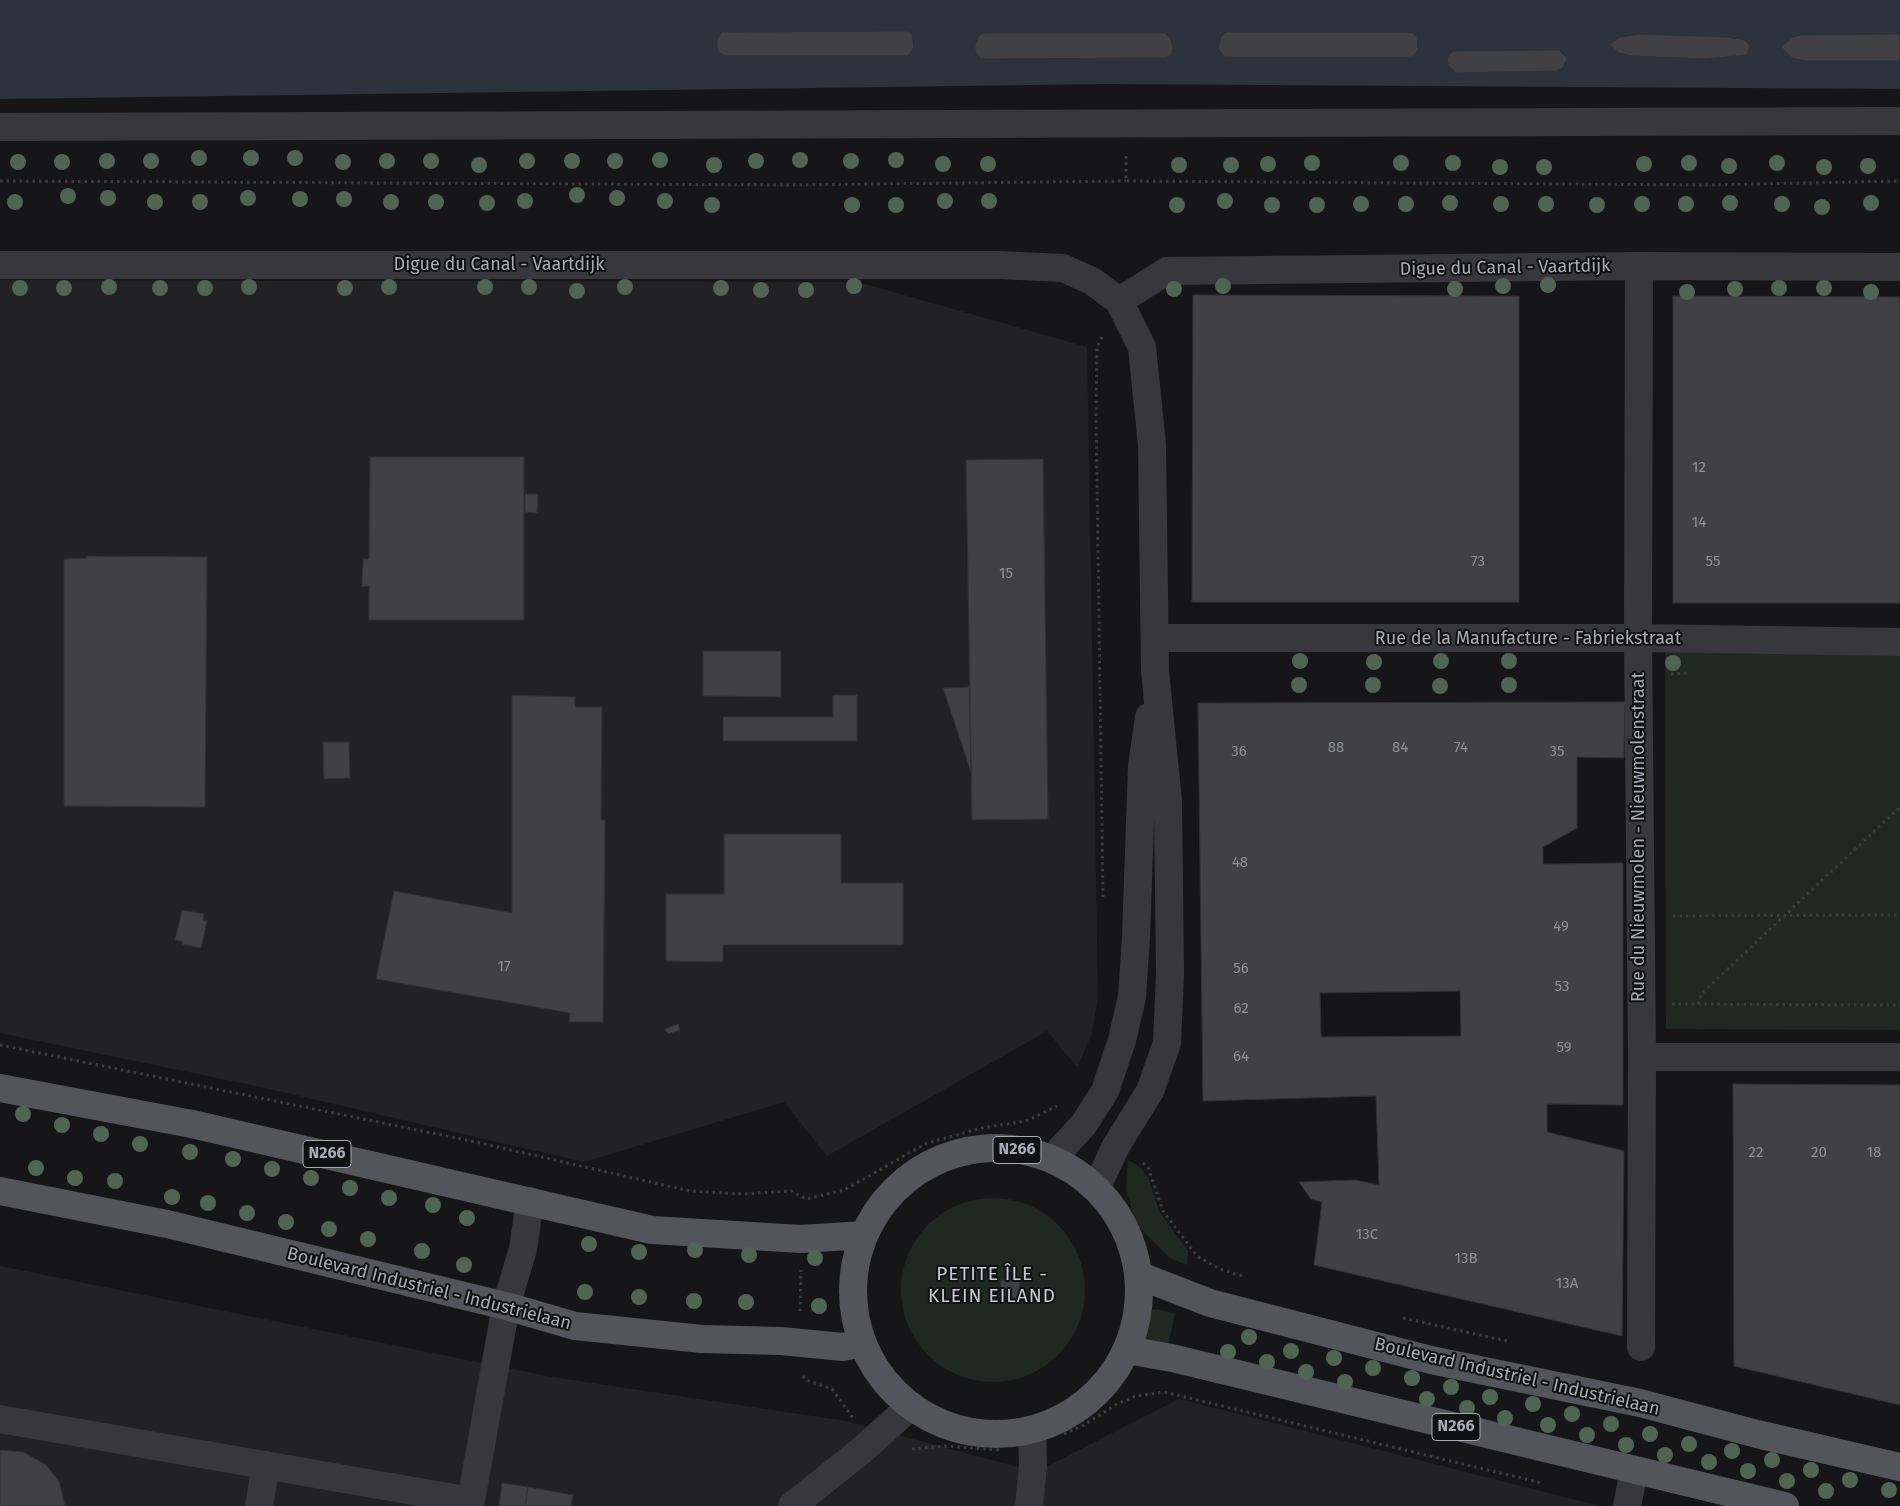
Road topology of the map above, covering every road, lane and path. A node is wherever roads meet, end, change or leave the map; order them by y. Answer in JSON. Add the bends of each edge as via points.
{"nodes":[{"id":1,"x":1900,"y":121,"type":"edge"},
{"id":2,"x":1126,"y":123,"type":"junction"},
{"id":3,"x":0,"y":127,"type":"edge"},
{"id":4,"x":0,"y":181,"type":"edge"},
{"id":5,"x":1126,"y":181,"type":"junction"},
{"id":6,"x":1900,"y":181,"type":"edge"},
{"id":7,"x":0,"y":265,"type":"edge"},
{"id":8,"x":1639,"y":266,"type":"junction"},
{"id":9,"x":1900,"y":267,"type":"edge"},
{"id":10,"x":1119,"y":300,"type":"junction"},
{"id":11,"x":1155,"y":638,"type":"junction"},
{"id":12,"x":1638,"y":638,"type":"junction"},
{"id":13,"x":1900,"y":642,"type":"edge"},
{"id":14,"x":1155,"y":671,"type":"junction"},
{"id":15,"x":1900,"y":807,"type":"edge"},
{"id":16,"x":1103,"y":903,"type":"dead end"},
{"id":17,"x":1785,"y":914,"type":"junction"},
{"id":18,"x":1900,"y":915,"type":"edge"},
{"id":19,"x":1640,"y":916,"type":"junction"},
{"id":20,"x":1135,"y":958,"type":"junction"},
{"id":21,"x":1701,"y":994,"type":"dead end"},
{"id":22,"x":1698,"y":1004,"type":"dead end"},
{"id":23,"x":1900,"y":1005,"type":"edge"},
{"id":24,"x":1168,"y":1011,"type":"junction"},
{"id":25,"x":0,"y":1045,"type":"edge"},
{"id":26,"x":1652,"y":1057,"type":"junction"},
{"id":27,"x":1900,"y":1057,"type":"edge"},
{"id":28,"x":0,"y":1088,"type":"edge"},
{"id":29,"x":1060,"y":1100,"type":"dead end"},
{"id":30,"x":1056,"y":1105,"type":"dead end"},
{"id":31,"x":1052,"y":1159,"type":"junction"},
{"id":32,"x":1096,"y":1189,"type":"junction"},
{"id":33,"x":0,"y":1190,"type":"edge"},
{"id":34,"x":530,"y":1201,"type":"junction"},
{"id":35,"x":864,"y":1235,"type":"junction"},
{"id":36,"x":801,"y":1239,"type":"junction"},
{"id":37,"x":1220,"y":1269,"type":"dead end"},
{"id":38,"x":1138,"y":1275,"type":"junction"},
{"id":39,"x":1247,"y":1277,"type":"dead end"},
{"id":40,"x":506,"y":1306,"type":"junction"},
{"id":41,"x":1401,"y":1317,"type":"dead end"},
{"id":42,"x":799,"y":1342,"type":"junction"},
{"id":43,"x":1515,"y":1343,"type":"dead end"},
{"id":44,"x":863,"y":1344,"type":"junction"},
{"id":45,"x":1640,"y":1347,"type":"dead end"},
{"id":46,"x":1127,"y":1350,"type":"junction"},
{"id":47,"x":911,"y":1406,"type":"junction"},
{"id":48,"x":0,"y":1418,"type":"edge"},
{"id":49,"x":874,"y":1439,"type":"junction"},
{"id":50,"x":1033,"y":1439,"type":"junction"},
{"id":51,"x":266,"y":1466,"type":"junction"},
{"id":52,"x":1900,"y":1467,"type":"edge"},
{"id":53,"x":1634,"y":1471,"type":"junction"},
{"id":54,"x":1551,"y":1485,"type":"dead end"},
{"id":55,"x":470,"y":1504,"type":"edge"},
{"id":56,"x":259,"y":1506,"type":"edge"},
{"id":57,"x":792,"y":1506,"type":"edge"},
{"id":58,"x":1029,"y":1506,"type":"edge"},
{"id":59,"x":1627,"y":1506,"type":"edge"},
{"id":60,"x":1785,"y":1506,"type":"edge"}],
"edges":[{"from":1,"to":2,"type":"street"},
{"from":2,"to":3,"type":"street"},
{"from":2,"to":5,"type":"path"},
{"from":4,"to":5,"type":"path","via":[[788,185]]},
{"from":5,"to":6,"type":"path","via":[[1708,186]]},
{"from":7,"to":10,"type":"street","name":"Digue du Canal - Vaartdijk","via":[[998,265],[1064,268],[1092,281]]},
{"from":8,"to":9,"type":"street","name":"Digue du Canal - Vaartdijk"},
{"from":8,"to":10,"type":"street","name":"Digue du Canal - Vaartdijk","via":[[1167,271]]},
{"from":8,"to":12,"type":"street","name":"Rue du Nieuwmolen - Nieuwmolenstraat"},
{"from":10,"to":11,"type":"street","via":[[1142,347],[1152,445]]},
{"from":10,"to":16,"type":"path","via":[[1097,347]]},
{"from":11,"to":12,"type":"street","name":"Rue de la Manufacture - Fabriekstraat"},
{"from":11,"to":14,"type":"street"},
{"from":12,"to":13,"type":"street","name":"Rue de la Manufacture - Fabriekstraat"},
{"from":12,"to":19,"type":"street","name":"Rue du Nieuwmolen - Nieuwmolenstraat"},
{"from":14,"to":20,"type":"street","via":[[1142,766]]},
{"from":14,"to":24,"type":"street","via":[[1168,802]]},
{"from":15,"to":17,"type":"path"},
{"from":17,"to":18,"type":"path"},
{"from":17,"to":19,"type":"path"},
{"from":17,"to":21,"type":"path"},
{"from":19,"to":26,"type":"street","name":"Rue du Nieuwmolen - Nieuwmolenstraat"},
{"from":20,"to":24,"type":"street","via":[[1147,964],[1160,979]]},
{"from":20,"to":31,"type":"street","via":[[1132,997],[1105,1091],[1084,1124]]},
{"from":22,"to":23,"type":"path"},
{"from":24,"to":32,"type":"street","via":[[1167,1043],[1150,1091],[1116,1146]]},
{"from":25,"to":36,"type":"path","via":[[476,1142],[690,1191],[742,1194],[791,1191],[806,1199]]},
{"from":26,"to":27,"type":"street"},
{"from":26,"to":45,"type":"street","name":"Rue du Nieuwmolen - Nieuwmolenstraat"},
{"from":28,"to":34,"type":"main road","number":"N266","via":[[192,1124]]},
{"from":29,"to":30,"type":"path"},
{"from":31,"to":32,"type":"main road","number":"N266","via":[[1083,1177]]},
{"from":31,"to":35,"type":"main road","number":"N266","via":[[1025,1151],[997,1148],[969,1150],[943,1158],[918,1171],[896,1189],[878,1210]]},
{"from":32,"to":38,"type":"main road","number":"N266","via":[[1117,1214],[1131,1243]]},
{"from":33,"to":40,"type":"main road","name":"Boulevard Industriel - Industrielaan","via":[[166,1224]]},
{"from":34,"to":36,"type":"main road","number":"N266","via":[[652,1230]]},
{"from":34,"to":40,"type":"street","via":[[523,1249]]},
{"from":35,"to":36,"type":"main road","number":"N266"},
{"from":35,"to":44,"type":"main road","number":"N266","via":[[856,1261],[853,1289]]},
{"from":36,"to":42,"type":"path"},
{"from":37,"to":39,"type":"path"},
{"from":38,"to":46,"type":"main road","number":"N266","via":[[1139,1301]]},
{"from":38,"to":52,"type":"main road","name":"Boulevard Industriel - Industrielaan","via":[[1210,1303],[1431,1360],[1640,1403]]},
{"from":40,"to":42,"type":"main road","name":"Boulevard Industriel - Industrielaan","via":[[575,1326],[702,1339]]},
{"from":40,"to":55,"type":"street"},
{"from":41,"to":43,"type":"path"},
{"from":42,"to":44,"type":"main road","name":"Boulevard Industriel - Industrielaan","via":[[843,1347]]},
{"from":42,"to":49,"type":"path","via":[[799,1370],[806,1380],[832,1389],[852,1417]]},
{"from":44,"to":47,"type":"main road","number":"N266","via":[[892,1388]]},
{"from":46,"to":50,"type":"main road","number":"N266","via":[[1110,1378],[1088,1401]]},
{"from":46,"to":53,"type":"main road","number":"N266","via":[[1172,1358]]},
{"from":47,"to":49,"type":"street"},
{"from":47,"to":50,"type":"main road","number":"N266","via":[[956,1428]]},
{"from":48,"to":51,"type":"street"},
{"from":49,"to":50,"type":"path","via":[[895,1451],[945,1446],[990,1451]]},
{"from":49,"to":57,"type":"street"},
{"from":50,"to":54,"type":"path","via":[[1082,1426],[1136,1396],[1164,1392]]},
{"from":50,"to":58,"type":"street"},
{"from":51,"to":55,"type":"street"},
{"from":51,"to":56,"type":"street"},
{"from":53,"to":59,"type":"street"},
{"from":53,"to":60,"type":"main road","number":"N266"}]}
